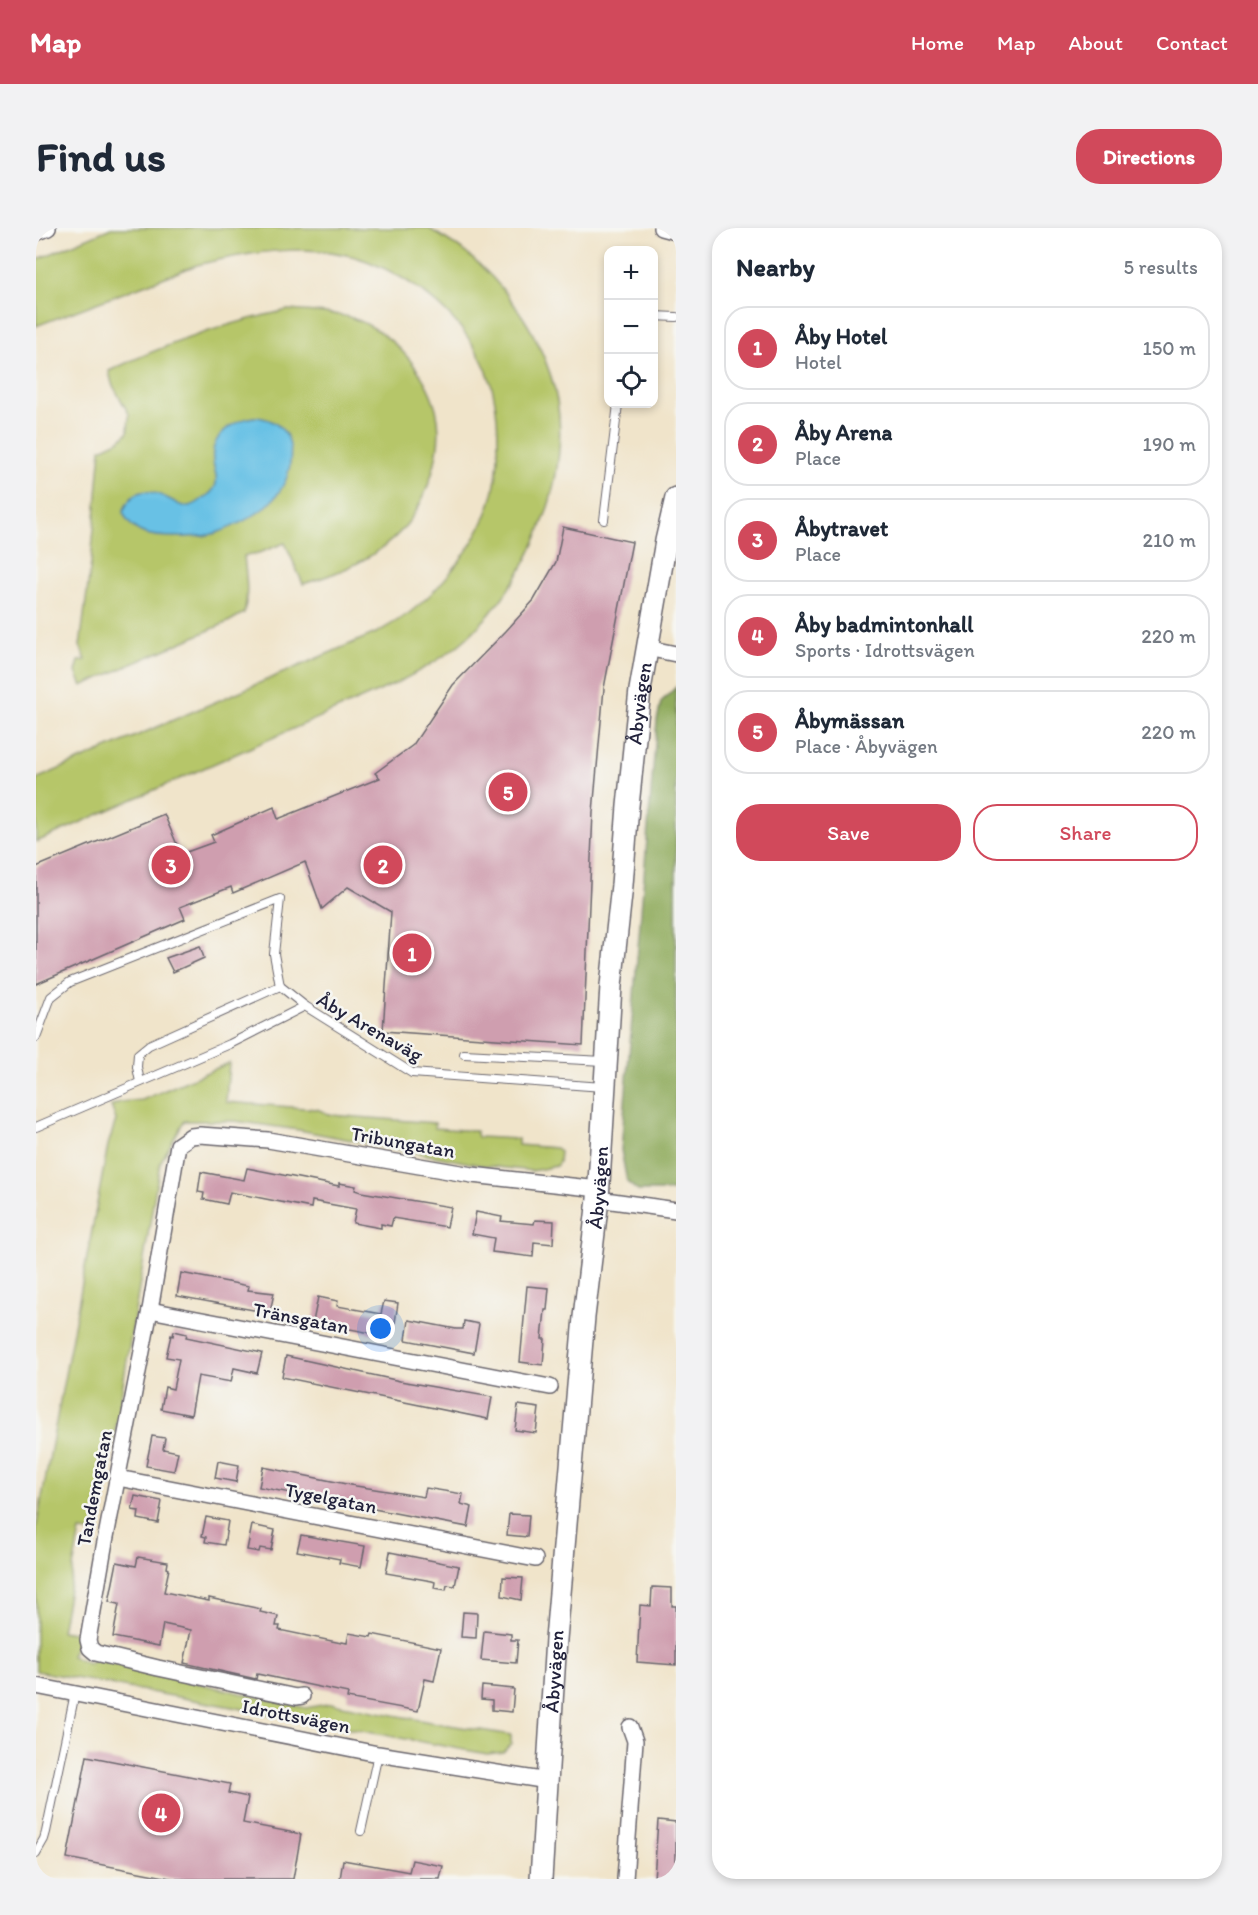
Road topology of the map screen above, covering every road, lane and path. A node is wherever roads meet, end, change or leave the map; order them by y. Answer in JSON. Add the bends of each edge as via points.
{"nodes":[{"id":1,"x":48,"y":228,"type":"edge"},
{"id":2,"x":661,"y":228,"type":"edge"},
{"id":3,"x":676,"y":232,"type":"edge"},
{"id":4,"x":36,"y":233,"type":"edge"},
{"id":5,"x":658,"y":316,"type":"edge"},
{"id":6,"x":676,"y":317,"type":"edge"},
{"id":7,"x":617,"y":408,"type":"edge"},
{"id":8,"x":676,"y":498,"type":"edge"},
{"id":9,"x":603,"y":520,"type":"dead end"},
{"id":10,"x":647,"y":648,"type":"junction"},
{"id":11,"x":676,"y":654,"type":"edge"},
{"id":12,"x":280,"y":986,"type":"junction"},
{"id":13,"x":305,"y":1006,"type":"junction"},
{"id":14,"x":36,"y":1037,"type":"edge"},
{"id":15,"x":464,"y":1054,"type":"dead end"},
{"id":16,"x":606,"y":1061,"type":"junction"},
{"id":17,"x":140,"y":1082,"type":"junction"},
{"id":18,"x":604,"y":1087,"type":"junction"},
{"id":19,"x":36,"y":1127,"type":"edge"},
{"id":20,"x":200,"y":1135,"type":"joint"},
{"id":21,"x":598,"y":1194,"type":"junction"},
{"id":22,"x":676,"y":1210,"type":"edge"},
{"id":23,"x":150,"y":1310,"type":"junction"},
{"id":24,"x":550,"y":1388,"type":"dead end"},
{"id":25,"x":118,"y":1478,"type":"junction"},
{"id":26,"x":535,"y":1559,"type":"dead end"},
{"id":27,"x":36,"y":1686,"type":"edge"},
{"id":28,"x":75,"y":1693,"type":"junction"},
{"id":29,"x":302,"y":1696,"type":"dead end"},
{"id":30,"x":630,"y":1727,"type":"dead end"},
{"id":31,"x":378,"y":1754,"type":"junction"},
{"id":32,"x":548,"y":1781,"type":"junction"},
{"id":33,"x":361,"y":1831,"type":"dead end"},
{"id":34,"x":36,"y":1853,"type":"edge"},
{"id":35,"x":541,"y":1879,"type":"edge"},
{"id":36,"x":624,"y":1879,"type":"edge"}],
"edges":[{"from":1,"to":4,"type":"street"},
{"from":2,"to":3,"type":"street"},
{"from":5,"to":6,"type":"lane"},
{"from":7,"to":9,"type":"lane"},
{"from":8,"to":10,"type":"street","name":"Åbyvägen"},
{"from":10,"to":11,"type":"street"},
{"from":10,"to":16,"type":"street","name":"Åbyvägen","via":[[628,806]]},
{"from":12,"to":13,"type":"lane"},
{"from":12,"to":14,"type":"lane","via":[[274,954],[280,899],[70,982],[51,997]]},
{"from":12,"to":17,"type":"lane","via":[[149,1045],[138,1054]]},
{"from":13,"to":17,"type":"lane","name":"Åby Arenaväg","via":[[230,1044]]},
{"from":13,"to":18,"type":"lane","name":"Åby Arenaväg","via":[[411,1074]]},
{"from":15,"to":16,"type":"lane"},
{"from":16,"to":18,"type":"street","name":"Åbyvägen"},
{"from":17,"to":19,"type":"lane","name":"Åby Arenaväg"},
{"from":18,"to":21,"type":"street","name":"Åbyvägen"},
{"from":20,"to":21,"type":"street","name":"Tribungatan","via":[[268,1140]]},
{"from":20,"to":23,"type":"street","name":"Tandemgatan","via":[[178,1145]]},
{"from":21,"to":22,"type":"street","name":"Tribungatan"},
{"from":21,"to":32,"type":"street","name":"Åbyvägen","via":[[564,1538]]},
{"from":23,"to":24,"type":"street","name":"Tränsgatan"},
{"from":23,"to":25,"type":"street","name":"Tandemgatan"},
{"from":25,"to":26,"type":"street","name":"Tygelgatan"},
{"from":25,"to":29,"type":"street","name":"Tandemgatan","via":[[88,1631],[90,1648],[96,1653],[158,1668]]},
{"from":27,"to":28,"type":"street","name":"Idrottsvägen"},
{"from":28,"to":31,"type":"street","name":"Idrottsvägen"},
{"from":28,"to":34,"type":"lane","via":[[46,1832]]},
{"from":30,"to":36,"type":"street","via":[[635,1741]]},
{"from":31,"to":32,"type":"street","name":"Idrottsvägen"},
{"from":31,"to":33,"type":"lane"},
{"from":32,"to":35,"type":"street","name":"Åbyvägen"}]}
